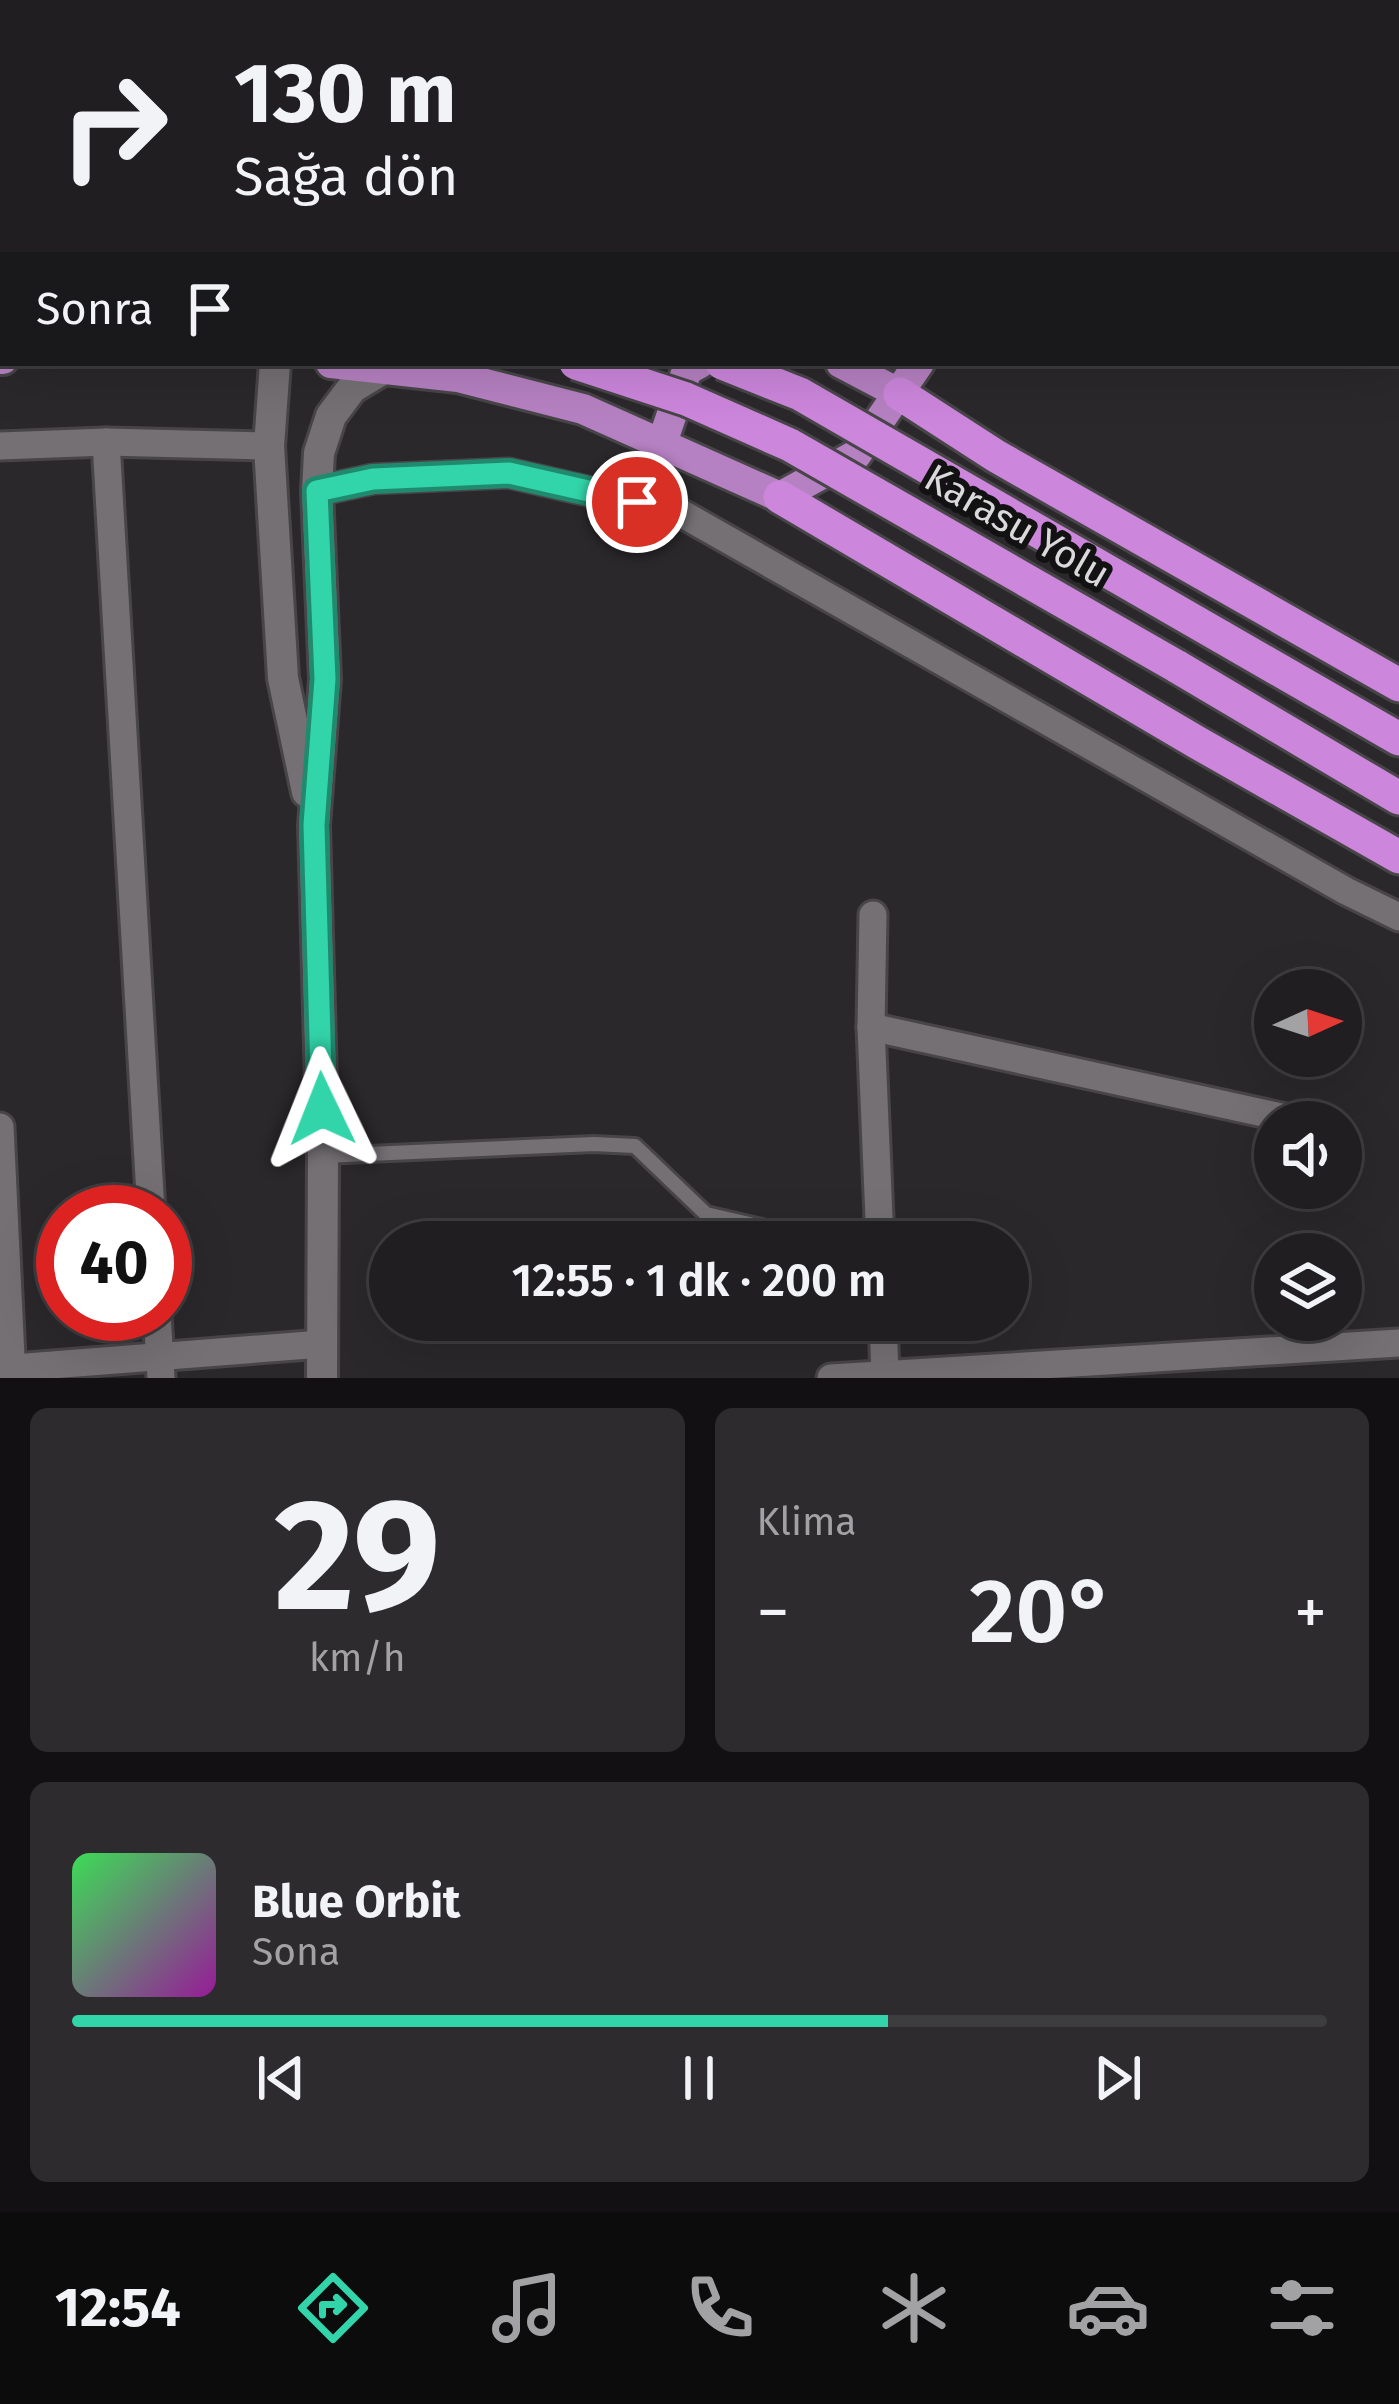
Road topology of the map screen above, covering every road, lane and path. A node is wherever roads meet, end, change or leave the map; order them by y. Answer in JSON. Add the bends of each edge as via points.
{"nodes":[{"id":1,"x":274,"y":366,"type":"edge"},
{"id":2,"x":373,"y":366,"type":"edge"},
{"id":3,"x":585,"y":366,"type":"edge"},
{"id":4,"x":694,"y":366,"type":"edge"},
{"id":5,"x":730,"y":366,"type":"edge"},
{"id":6,"x":847,"y":366,"type":"edge"},
{"id":7,"x":917,"y":366,"type":"edge"},
{"id":8,"x":387,"y":367,"type":"junction"},
{"id":9,"x":900,"y":394,"type":"junction"},
{"id":10,"x":106,"y":442,"type":"junction"},
{"id":11,"x":662,"y":443,"type":"junction"},
{"id":12,"x":0,"y":446,"type":"edge"},
{"id":13,"x":269,"y":446,"type":"junction"},
{"id":14,"x":317,"y":491,"type":"junction"},
{"id":15,"x":780,"y":497,"type":"junction"},
{"id":16,"x":1399,"y":685,"type":"edge"},
{"id":17,"x":1399,"y":739,"type":"edge"},
{"id":18,"x":1399,"y":798,"type":"edge"},
{"id":19,"x":314,"y":825,"type":"junction"},
{"id":20,"x":1399,"y":856,"type":"edge"},
{"id":21,"x":873,"y":915,"type":"dead end"},
{"id":22,"x":1399,"y":917,"type":"edge"},
{"id":23,"x":871,"y":1027,"type":"junction"},
{"id":24,"x":1254,"y":1111,"type":"edge"},
{"id":25,"x":0,"y":1127,"type":"edge"},
{"id":26,"x":323,"y":1156,"type":"junction"},
{"id":27,"x":149,"y":1185,"type":"edge"},
{"id":28,"x":736,"y":1221,"type":"edge"},
{"id":29,"x":879,"y":1221,"type":"edge"},
{"id":30,"x":884,"y":1341,"type":"edge"},
{"id":31,"x":1399,"y":1343,"type":"edge"},
{"id":32,"x":322,"y":1344,"type":"junction"},
{"id":33,"x":160,"y":1368,"type":"edge"},
{"id":34,"x":8,"y":1372,"type":"edge"},
{"id":35,"x":886,"y":1376,"type":"edge"},
{"id":36,"x":322,"y":1378,"type":"edge"},
{"id":37,"x":831,"y":1378,"type":"edge"}],
"edges":[{"from":1,"to":13,"type":"street"},
{"from":2,"to":8,"type":"main road"},
{"from":3,"to":18,"type":"highway","name":"Karasu Yolu","bridge":true,"via":[[790,445]]},
{"from":4,"to":11,"type":"main road"},
{"from":5,"to":17,"type":"highway","name":"Karasu Yolu","bridge":true,"via":[[800,394]]},
{"from":6,"to":9,"type":"main road"},
{"from":7,"to":9,"type":"main road"},
{"from":8,"to":11,"type":"main road","via":[[583,409]]},
{"from":8,"to":14,"type":"street","via":[[352,388],[331,416]]},
{"from":9,"to":15,"type":"main road","via":[[856,455]]},
{"from":9,"to":16,"type":"highway"},
{"from":10,"to":12,"type":"street"},
{"from":10,"to":13,"type":"street"},
{"from":10,"to":27,"type":"street"},
{"from":11,"to":15,"type":"main road"},
{"from":13,"to":19,"type":"street","via":[[283,678]]},
{"from":14,"to":19,"type":"street","via":[[325,679]]},
{"from":14,"to":22,"type":"street","via":[[373,479],[509,473],[679,512]]},
{"from":15,"to":20,"type":"highway"},
{"from":19,"to":26,"type":"street"},
{"from":21,"to":23,"type":"street"},
{"from":23,"to":24,"type":"street"},
{"from":23,"to":29,"type":"street"},
{"from":25,"to":34,"type":"street"},
{"from":26,"to":28,"type":"lane","via":[[635,1146],[706,1214]]},
{"from":26,"to":32,"type":"street"},
{"from":30,"to":35,"type":"street"},
{"from":31,"to":35,"type":"street"},
{"from":32,"to":33,"type":"street"},
{"from":32,"to":36,"type":"street"},
{"from":33,"to":34,"type":"street"},
{"from":35,"to":37,"type":"street"}]}
